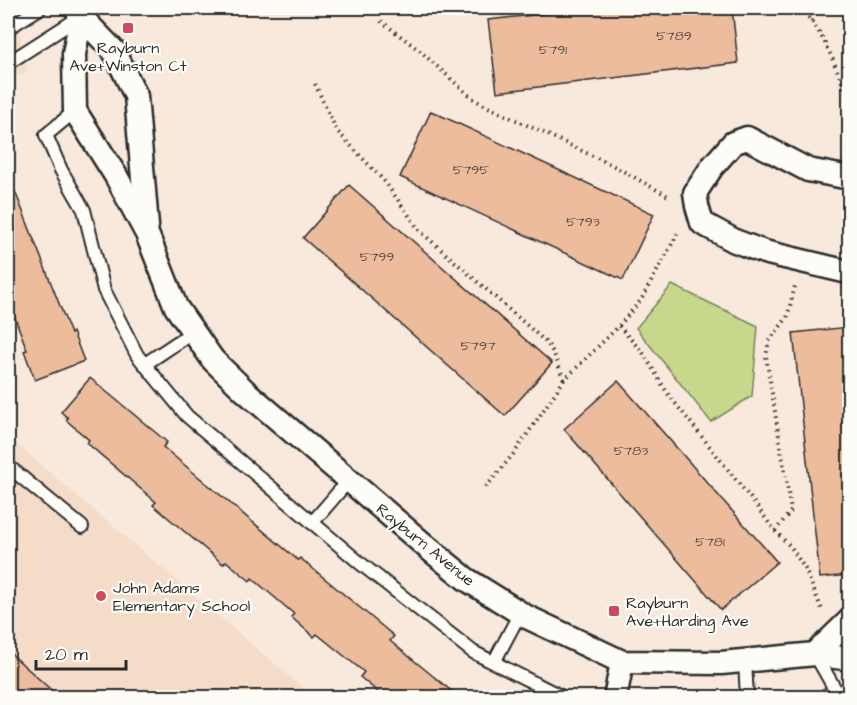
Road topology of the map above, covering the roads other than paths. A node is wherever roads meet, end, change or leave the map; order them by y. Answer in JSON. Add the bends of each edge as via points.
{"nodes":[{"id":1,"x":39,"y":8,"type":"edge"},
{"id":2,"x":83,"y":11,"type":"edge"},
{"id":3,"x":8,"y":28,"type":"edge"},
{"id":4,"x":8,"y":63,"type":"edge"},
{"id":5,"x":75,"y":111,"type":"junction"},
{"id":6,"x":849,"y":178,"type":"edge"},
{"id":7,"x":147,"y":234,"type":"junction"},
{"id":8,"x":849,"y":271,"type":"edge"},
{"id":9,"x":193,"y":332,"type":"junction"},
{"id":10,"x":145,"y":364,"type":"junction"},
{"id":11,"x":8,"y":466,"type":"edge"},
{"id":12,"x":349,"y":480,"type":"junction"},
{"id":13,"x":312,"y":523,"type":"junction"},
{"id":14,"x":82,"y":527,"type":"dead end"},
{"id":15,"x":520,"y":613,"type":"junction"},
{"id":16,"x":849,"y":620,"type":"edge"},
{"id":17,"x":822,"y":647,"type":"junction"},
{"id":18,"x":849,"y":659,"type":"edge"},
{"id":19,"x":745,"y":661,"type":"junction"},
{"id":20,"x":494,"y":662,"type":"junction"},
{"id":21,"x":622,"y":662,"type":"junction"},
{"id":22,"x":837,"y":694,"type":"edge"},
{"id":23,"x":561,"y":698,"type":"edge"},
{"id":24,"x":615,"y":698,"type":"edge"},
{"id":25,"x":747,"y":698,"type":"edge"},
{"id":26,"x":820,"y":698,"type":"edge"}],
"edges":[{"from":1,"to":3,"type":"lane"},
{"from":2,"to":4,"type":"lane"},
{"from":2,"to":5,"type":"street","via":[[74,54]]},
{"from":2,"to":7,"type":"street","name":"Rayburn Avenue","via":[[114,51],[136,96]]},
{"from":5,"to":7,"type":"street","name":"Rayburn Avenue"},
{"from":5,"to":10,"type":"lane","via":[[46,135],[84,210],[104,290]]},
{"from":6,"to":8,"type":"street","via":[[808,170],[747,138],[733,143],[695,193],[702,223],[735,241],[764,252]]},
{"from":7,"to":9,"type":"street","name":"Rayburn Avenue","via":[[176,307]]},
{"from":9,"to":10,"type":"lane"},
{"from":9,"to":12,"type":"street","name":"Rayburn Avenue","via":[[213,360],[245,391]]},
{"from":10,"to":13,"type":"lane","via":[[187,416]]},
{"from":11,"to":14,"type":"lane"},
{"from":12,"to":13,"type":"lane"},
{"from":12,"to":15,"type":"street","name":"Rayburn Avenue","via":[[466,579]]},
{"from":13,"to":20,"type":"lane","via":[[473,652]]},
{"from":15,"to":20,"type":"lane"},
{"from":15,"to":21,"type":"street","name":"Rayburn Avenue"},
{"from":16,"to":17,"type":"street"},
{"from":17,"to":18,"type":"street","name":"Rayburn Avenue"},
{"from":17,"to":19,"type":"street","name":"Rayburn Avenue"},
{"from":17,"to":22,"type":"lane"},
{"from":19,"to":21,"type":"street","name":"Rayburn Avenue"},
{"from":19,"to":25,"type":"lane"},
{"from":20,"to":23,"type":"lane"},
{"from":21,"to":24,"type":"street"},
{"from":22,"to":26,"type":"lane"}]}
